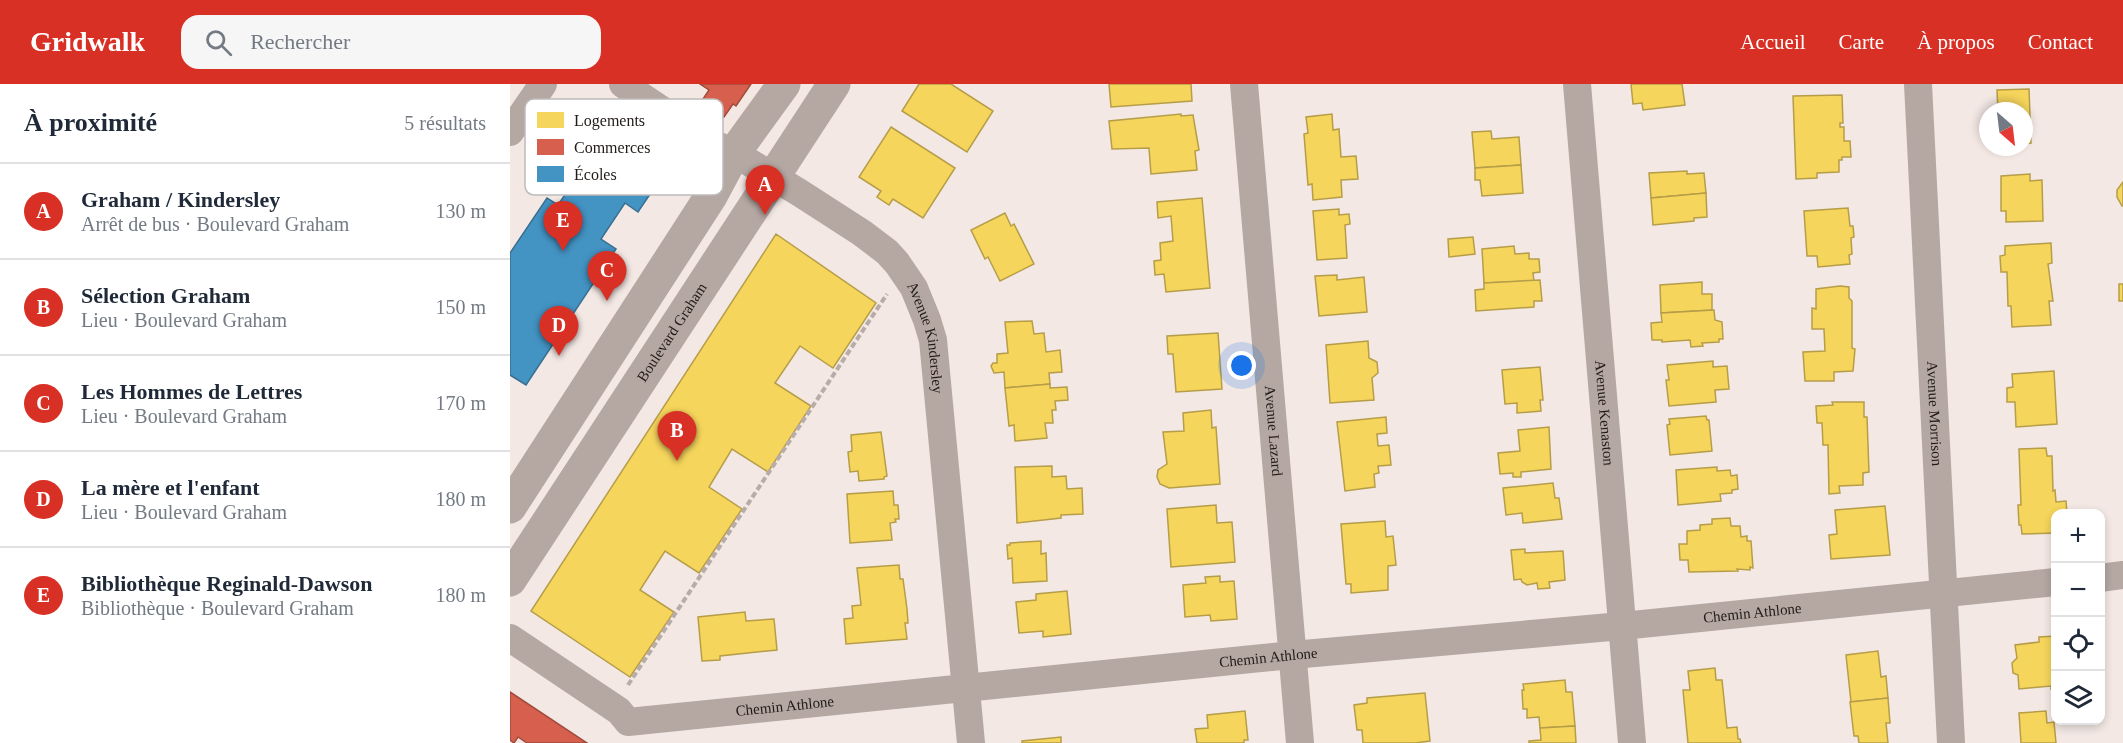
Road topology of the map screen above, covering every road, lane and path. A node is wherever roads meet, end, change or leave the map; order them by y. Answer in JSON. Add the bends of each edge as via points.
{"nodes":[{"id":1,"x":543,"y":84,"type":"edge"},
{"id":2,"x":623,"y":84,"type":"edge"},
{"id":3,"x":784,"y":84,"type":"edge"},
{"id":4,"x":834,"y":84,"type":"edge"},
{"id":5,"x":1244,"y":84,"type":"edge"},
{"id":6,"x":1577,"y":84,"type":"edge"},
{"id":7,"x":1918,"y":84,"type":"edge"},
{"id":8,"x":533,"y":99,"type":"edge"},
{"id":9,"x":645,"y":99,"type":"edge"},
{"id":10,"x":525,"y":110,"type":"edge"},
{"id":11,"x":510,"y":132,"type":"edge"},
{"id":12,"x":723,"y":148,"type":"edge"},
{"id":13,"x":734,"y":153,"type":"junction"},
{"id":14,"x":723,"y":174,"type":"edge"},
{"id":15,"x":773,"y":176,"type":"junction"},
{"id":16,"x":712,"y":195,"type":"edge"},
{"id":17,"x":887,"y":293,"type":"dead end"},
{"id":18,"x":510,"y":507,"type":"edge"},
{"id":19,"x":2123,"y":575,"type":"edge"},
{"id":20,"x":2105,"y":577,"type":"edge"},
{"id":21,"x":510,"y":580,"type":"edge"},
{"id":22,"x":2051,"y":582,"type":"edge"},
{"id":23,"x":1942,"y":593,"type":"junction"},
{"id":24,"x":1622,"y":626,"type":"junction"},
{"id":25,"x":510,"y":638,"type":"edge"},
{"id":26,"x":1292,"y":655,"type":"junction"},
{"id":27,"x":626,"y":688,"type":"dead end"},
{"id":28,"x":965,"y":688,"type":"junction"},
{"id":29,"x":630,"y":733,"type":"edge"},
{"id":30,"x":970,"y":743,"type":"edge"},
{"id":31,"x":1300,"y":743,"type":"edge"},
{"id":32,"x":1632,"y":743,"type":"edge"},
{"id":33,"x":1950,"y":743,"type":"edge"}],
"edges":[{"from":1,"to":8,"type":"street"},
{"from":2,"to":9,"type":"street","name":"Avenue Kindersley"},
{"from":3,"to":13,"type":"street"},
{"from":4,"to":15,"type":"street","name":"Boulevard Graham"},
{"from":5,"to":26,"type":"street","name":"Avenue Lazard"},
{"from":6,"to":24,"type":"street","name":"Avenue Kenaston"},
{"from":7,"to":23,"type":"street","name":"Avenue Morrison"},
{"from":10,"to":11,"type":"street"},
{"from":12,"to":13,"type":"street","name":"Avenue Kindersley"},
{"from":13,"to":14,"type":"street"},
{"from":13,"to":15,"type":"street","name":"Avenue Kindersley"},
{"from":15,"to":21,"type":"street","name":"Boulevard Graham"},
{"from":15,"to":28,"type":"street","name":"Avenue Kindersley","via":[[887,252],[921,302],[933,340]]},
{"from":16,"to":18,"type":"street"},
{"from":17,"to":27,"type":"path"},
{"from":19,"to":20,"type":"street"},
{"from":22,"to":23,"type":"street","name":"Chemin Athlone"},
{"from":23,"to":24,"type":"street","name":"Chemin Athlone"},
{"from":23,"to":33,"type":"street","name":"Avenue Morrison"},
{"from":24,"to":26,"type":"street","name":"Chemin Athlone"},
{"from":24,"to":32,"type":"street","name":"Avenue Kenaston"},
{"from":25,"to":29,"type":"street","name":"Chemin Athlone","via":[[619,711]]},
{"from":26,"to":28,"type":"street","name":"Chemin Athlone"},
{"from":26,"to":31,"type":"street","name":"Avenue Lazard"},
{"from":28,"to":29,"type":"street","name":"Chemin Athlone"},
{"from":28,"to":30,"type":"street","name":"Avenue Kindersley"}]}
